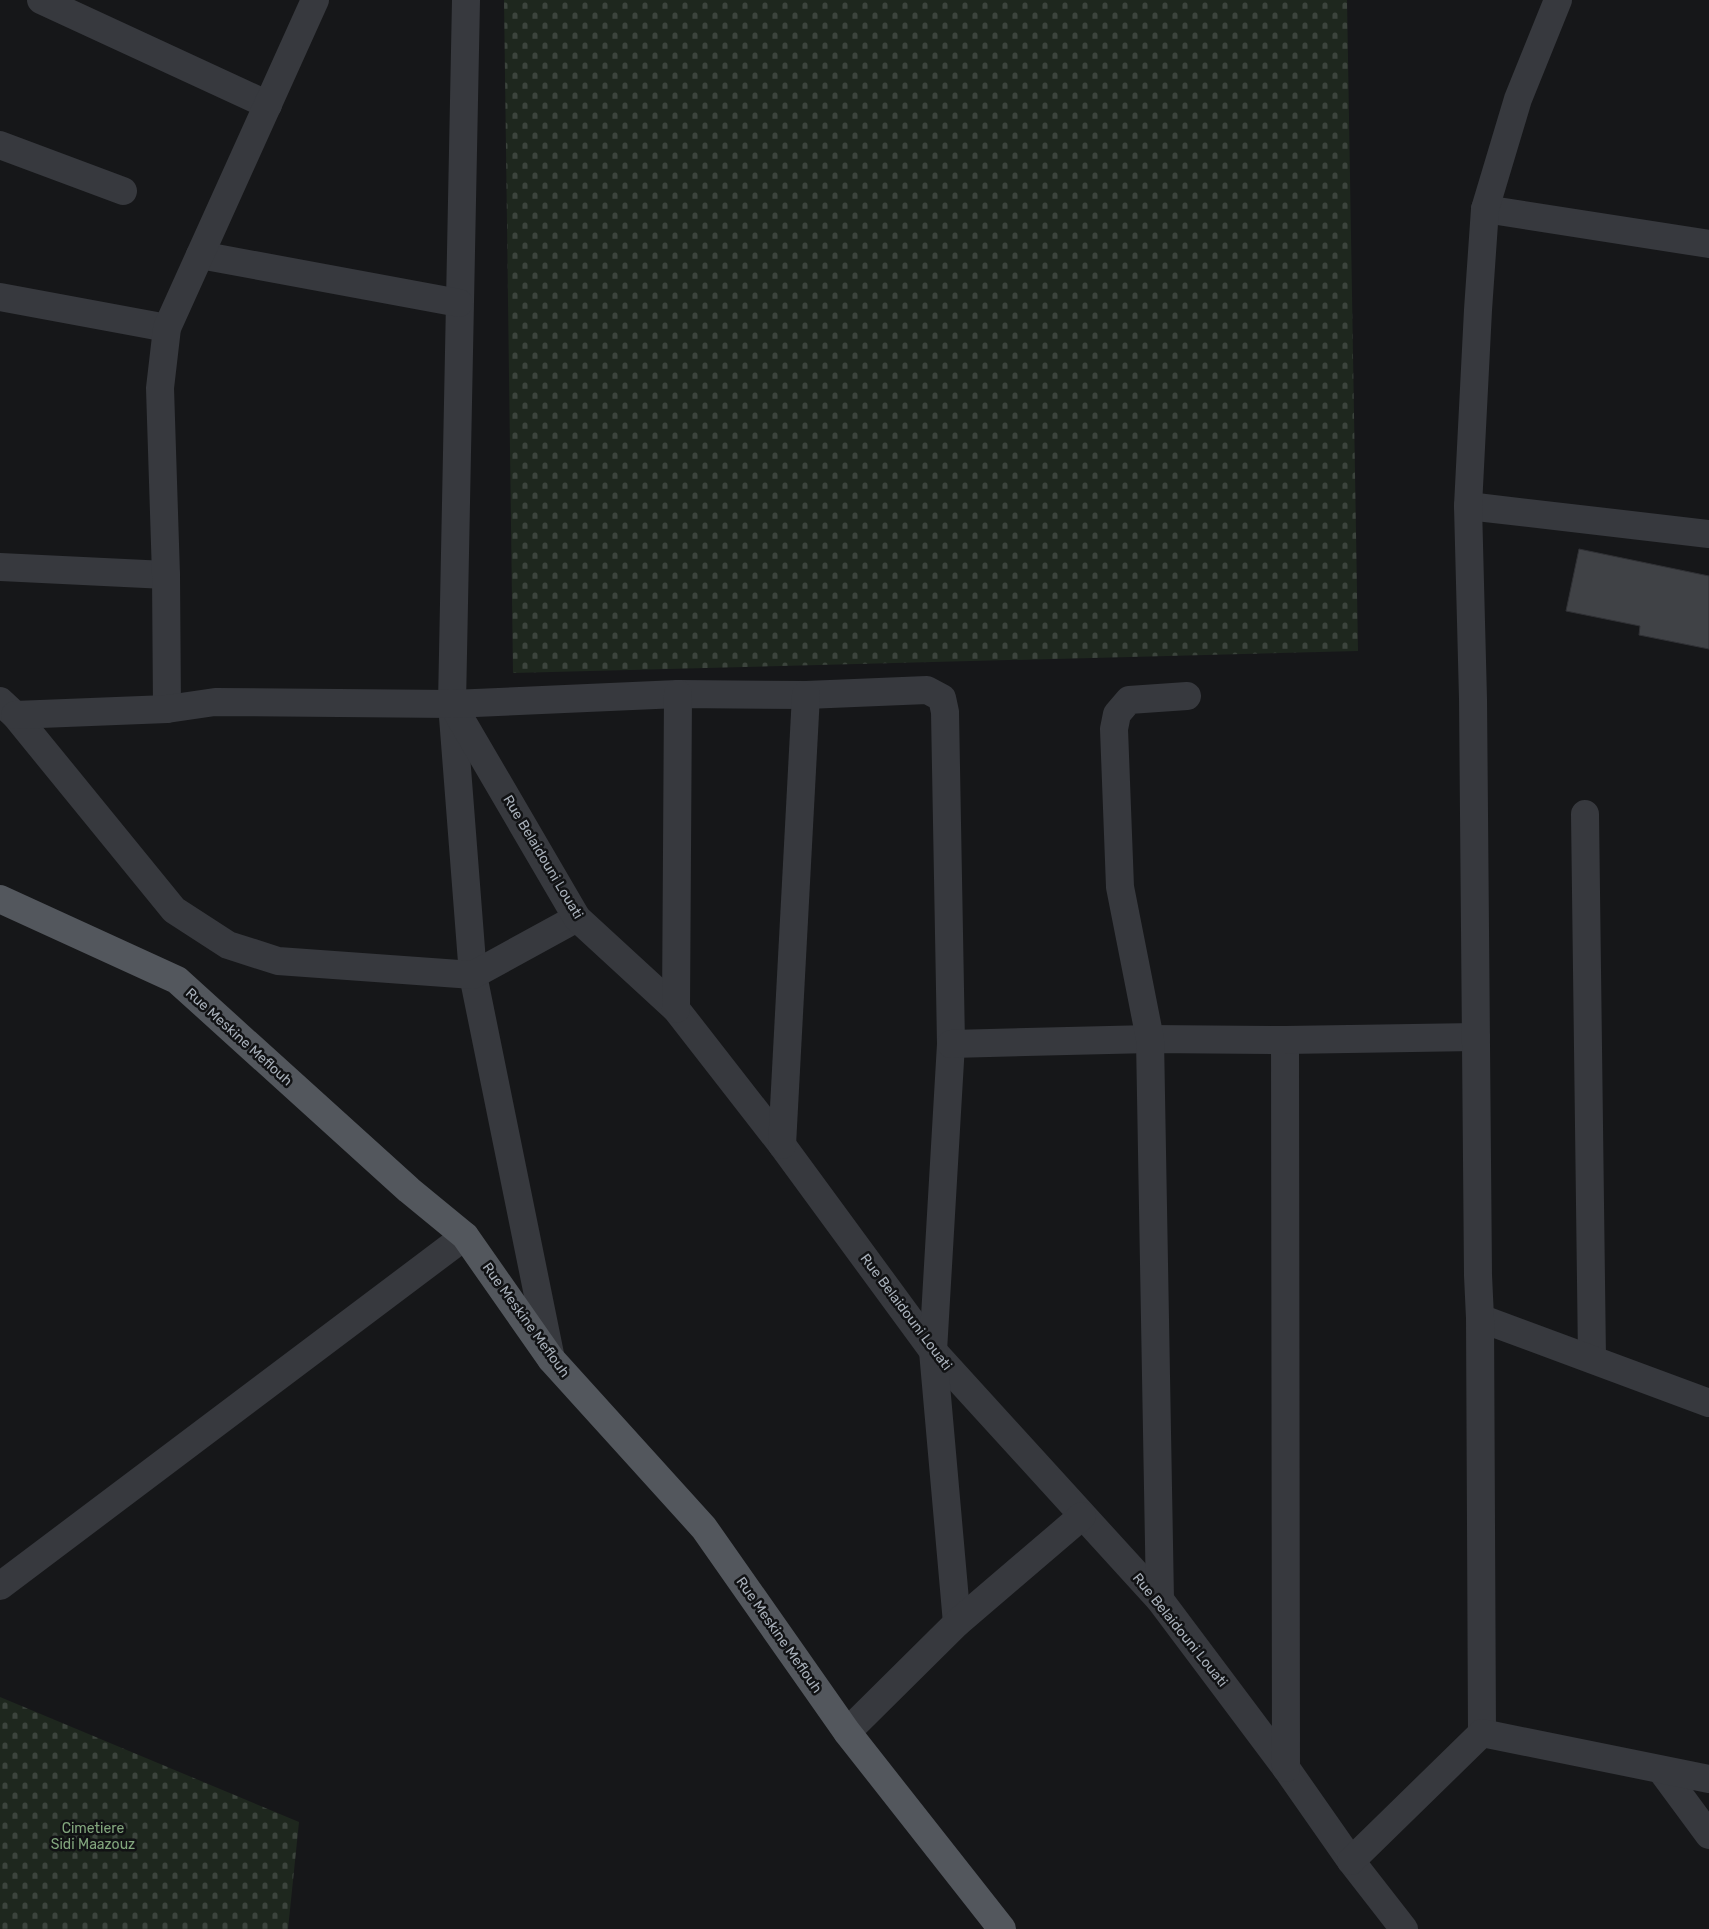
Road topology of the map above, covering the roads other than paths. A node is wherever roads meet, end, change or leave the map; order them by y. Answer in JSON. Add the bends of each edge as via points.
{"nodes":[{"id":1,"x":41,"y":0,"type":"edge"},
{"id":2,"x":315,"y":0,"type":"edge"},
{"id":3,"x":466,"y":0,"type":"edge"},
{"id":4,"x":1558,"y":0,"type":"edge"},
{"id":5,"x":268,"y":105,"type":"junction"},
{"id":6,"x":0,"y":145,"type":"edge"},
{"id":7,"x":123,"y":191,"type":"dead end"},
{"id":8,"x":1485,"y":209,"type":"junction"},
{"id":9,"x":1709,"y":244,"type":"edge"},
{"id":10,"x":200,"y":255,"type":"junction"},
{"id":11,"x":0,"y":298,"type":"edge"},
{"id":12,"x":459,"y":303,"type":"junction"},
{"id":13,"x":167,"y":328,"type":"junction"},
{"id":14,"x":1468,"y":506,"type":"junction"},
{"id":15,"x":1709,"y":534,"type":"edge"},
{"id":16,"x":0,"y":567,"type":"edge"},
{"id":17,"x":166,"y":574,"type":"junction"},
{"id":18,"x":678,"y":694,"type":"junction"},
{"id":19,"x":806,"y":695,"type":"junction"},
{"id":20,"x":1187,"y":696,"type":"dead end"},
{"id":21,"x":452,"y":704,"type":"junction"},
{"id":22,"x":8,"y":708,"type":"edge"},
{"id":23,"x":167,"y":709,"type":"junction"},
{"id":24,"x":1585,"y":814,"type":"dead end"},
{"id":25,"x":0,"y":899,"type":"edge"},
{"id":26,"x":577,"y":918,"type":"junction"},
{"id":27,"x":473,"y":975,"type":"junction"},
{"id":28,"x":676,"y":1009,"type":"junction"},
{"id":29,"x":1476,"y":1037,"type":"junction"},
{"id":30,"x":1150,"y":1039,"type":"junction"},
{"id":31,"x":1284,"y":1040,"type":"junction"},
{"id":32,"x":951,"y":1044,"type":"junction"},
{"id":33,"x":782,"y":1145,"type":"junction"},
{"id":34,"x":465,"y":1236,"type":"junction"},
{"id":35,"x":1480,"y":1318,"type":"junction"},
{"id":36,"x":933,"y":1351,"type":"junction"},
{"id":37,"x":551,"y":1359,"type":"junction"},
{"id":38,"x":1592,"y":1360,"type":"junction"},
{"id":39,"x":1709,"y":1403,"type":"edge"},
{"id":40,"x":1082,"y":1516,"type":"junction"},
{"id":41,"x":0,"y":1586,"type":"edge"},
{"id":42,"x":1160,"y":1600,"type":"junction"},
{"id":43,"x":957,"y":1623,"type":"junction"},
{"id":44,"x":847,"y":1732,"type":"junction"},
{"id":45,"x":1482,"y":1733,"type":"junction"},
{"id":46,"x":1286,"y":1768,"type":"junction"},
{"id":47,"x":1661,"y":1770,"type":"junction"},
{"id":48,"x":1709,"y":1779,"type":"edge"},
{"id":49,"x":1709,"y":1835,"type":"edge"},
{"id":50,"x":1351,"y":1861,"type":"junction"},
{"id":51,"x":1002,"y":1929,"type":"edge"},
{"id":52,"x":1404,"y":1929,"type":"edge"}],
"edges":[{"from":1,"to":5,"type":"street"},
{"from":2,"to":5,"type":"street"},
{"from":3,"to":12,"type":"street"},
{"from":4,"to":8,"type":"street","via":[[1518,99]]},
{"from":5,"to":10,"type":"street"},
{"from":6,"to":7,"type":"street"},
{"from":8,"to":9,"type":"street"},
{"from":8,"to":14,"type":"street"},
{"from":10,"to":12,"type":"street"},
{"from":10,"to":13,"type":"street"},
{"from":11,"to":13,"type":"street"},
{"from":12,"to":21,"type":"street"},
{"from":13,"to":17,"type":"street","via":[[160,388]]},
{"from":14,"to":15,"type":"street"},
{"from":14,"to":29,"type":"street"},
{"from":16,"to":17,"type":"street"},
{"from":17,"to":23,"type":"street"},
{"from":18,"to":19,"type":"street"},
{"from":18,"to":21,"type":"street"},
{"from":18,"to":28,"type":"street"},
{"from":19,"to":32,"type":"street","via":[[927,690],[942,698],[945,712]]},
{"from":19,"to":33,"type":"street"},
{"from":20,"to":30,"type":"street","via":[[1129,700],[1117,714],[1114,729],[1120,887]]},
{"from":21,"to":23,"type":"street","via":[[215,702]]},
{"from":21,"to":26,"type":"street","name":"Rue Belaidouni Louati"},
{"from":21,"to":27,"type":"street"},
{"from":22,"to":23,"type":"street"},
{"from":22,"to":27,"type":"street","via":[[174,910],[228,945],[278,961]]},
{"from":24,"to":38,"type":"street"},
{"from":25,"to":34,"type":"main road","name":"Rue Meskine Meflouh","via":[[177,980],[409,1190]]},
{"from":26,"to":27,"type":"street"},
{"from":26,"to":28,"type":"street","name":"Rue Belaidouni Louati"},
{"from":27,"to":37,"type":"street"},
{"from":28,"to":33,"type":"street","name":"Rue Belaidouni Louati"},
{"from":29,"to":31,"type":"street"},
{"from":29,"to":35,"type":"street"},
{"from":30,"to":31,"type":"street"},
{"from":30,"to":32,"type":"street"},
{"from":30,"to":42,"type":"street"},
{"from":31,"to":46,"type":"street"},
{"from":32,"to":36,"type":"street"},
{"from":33,"to":36,"type":"street","name":"Rue Belaidouni Louati"},
{"from":34,"to":37,"type":"main road","name":"Rue Meskine Meflouh"},
{"from":34,"to":41,"type":"street"},
{"from":35,"to":38,"type":"street"},
{"from":35,"to":45,"type":"street"},
{"from":36,"to":40,"type":"street","name":"Rue Belaidouni Louati"},
{"from":36,"to":43,"type":"street"},
{"from":37,"to":44,"type":"main road","name":"Rue Meskine Meflouh","via":[[704,1528]]},
{"from":38,"to":39,"type":"street"},
{"from":40,"to":42,"type":"street","name":"Rue Belaidouni Louati"},
{"from":40,"to":43,"type":"street"},
{"from":42,"to":46,"type":"street","name":"Rue Belaidouni Louati"},
{"from":43,"to":44,"type":"street"},
{"from":44,"to":51,"type":"main road","name":"Rue Meskine Meflouh"},
{"from":45,"to":47,"type":"street"},
{"from":45,"to":50,"type":"street"},
{"from":46,"to":50,"type":"street","name":"Rue Belaidouni Louati"},
{"from":47,"to":48,"type":"street"},
{"from":47,"to":49,"type":"street"},
{"from":50,"to":52,"type":"street","name":"Rue Belaidouni Louati"}]}
